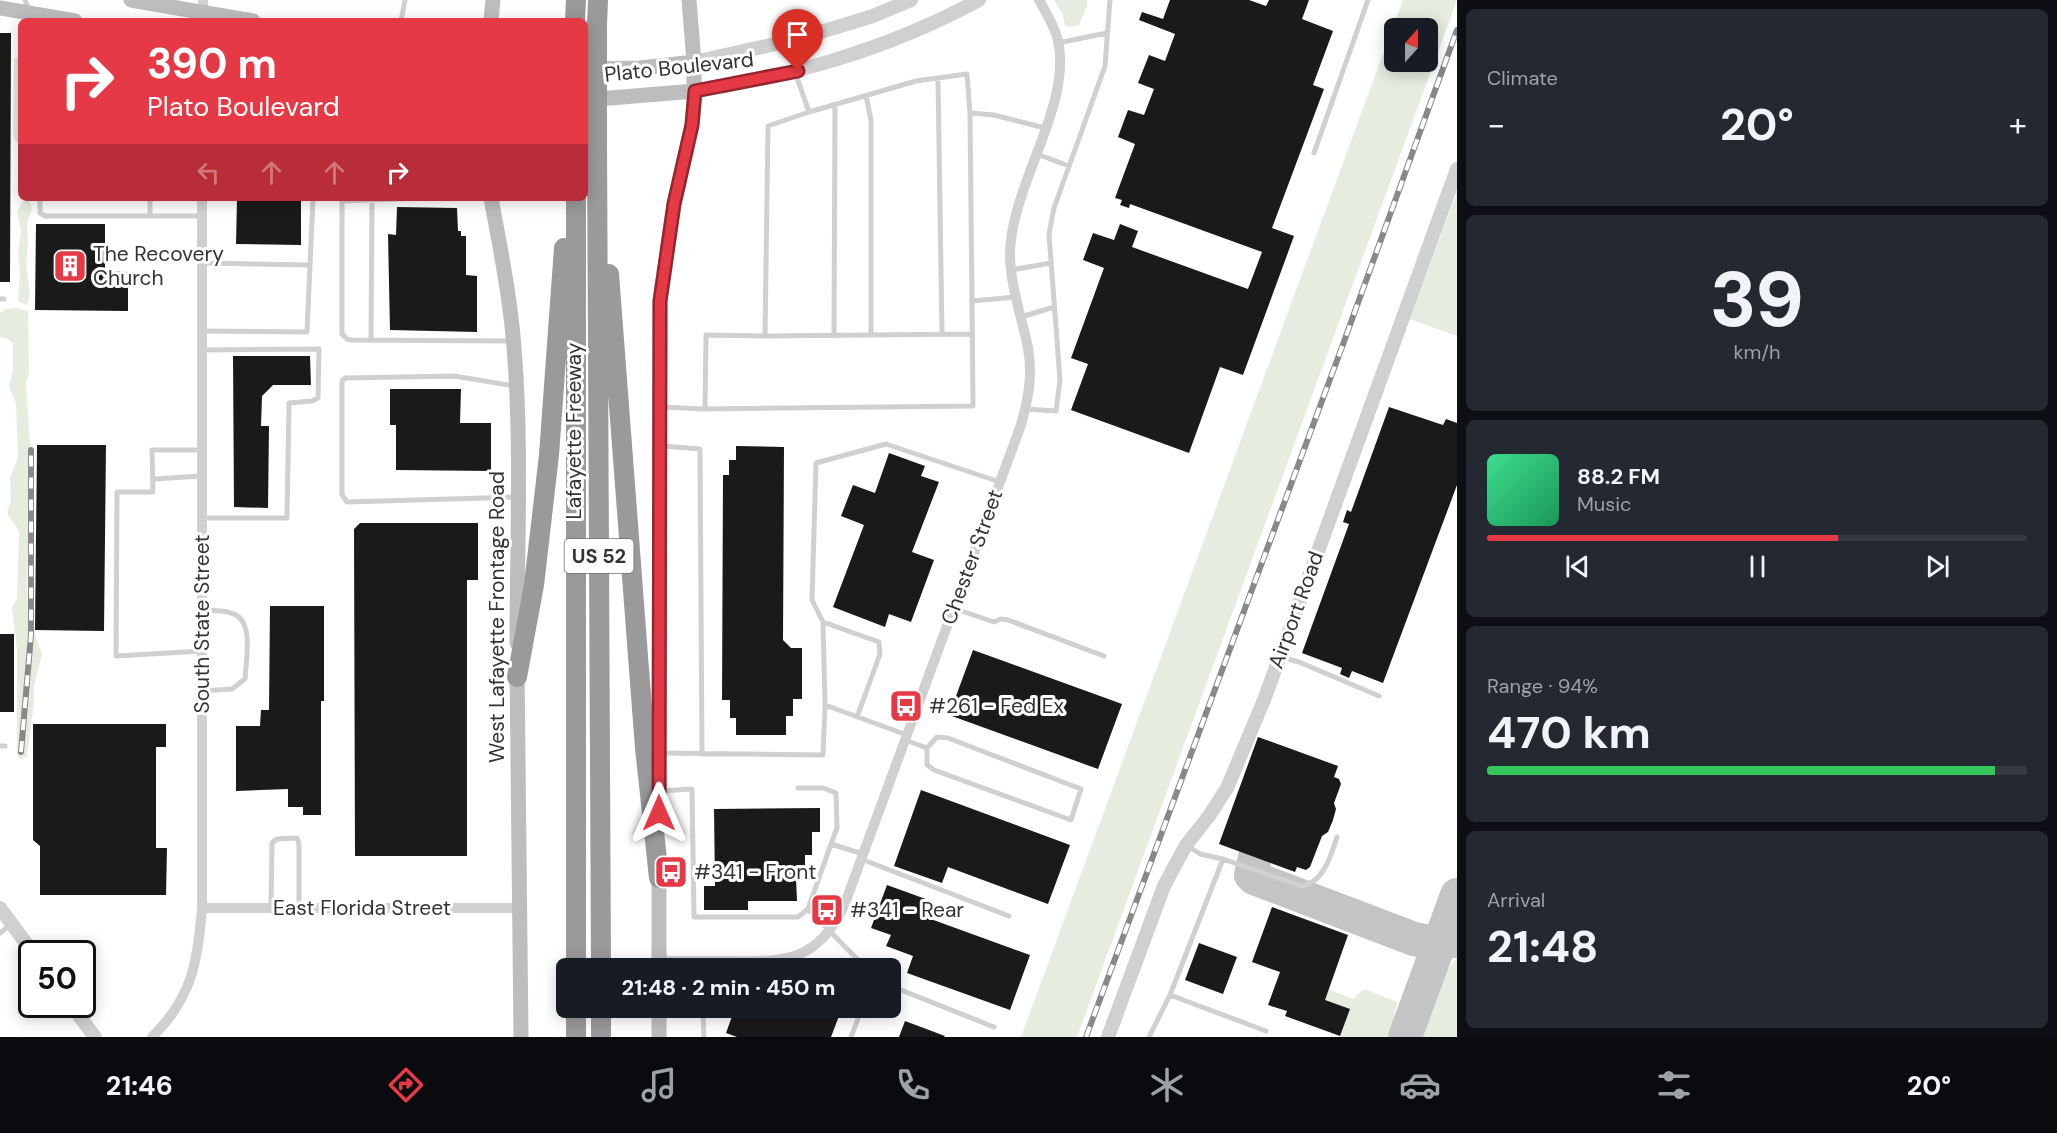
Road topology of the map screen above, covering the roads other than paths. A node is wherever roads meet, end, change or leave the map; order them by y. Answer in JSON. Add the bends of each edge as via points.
{"nodes":[{"id":1,"x":131,"y":0,"type":"edge"},
{"id":2,"x":405,"y":0,"type":"edge"},
{"id":3,"x":493,"y":0,"type":"edge"},
{"id":4,"x":576,"y":0,"type":"edge"},
{"id":5,"x":598,"y":0,"type":"edge"},
{"id":6,"x":689,"y":0,"type":"edge"},
{"id":7,"x":911,"y":0,"type":"edge"},
{"id":8,"x":979,"y":0,"type":"edge"},
{"id":9,"x":1039,"y":0,"type":"edge"},
{"id":10,"x":1110,"y":0,"type":"edge"},
{"id":11,"x":1368,"y":0,"type":"edge"},
{"id":12,"x":0,"y":8,"type":"edge"},
{"id":13,"x":29,"y":11,"type":"edge"},
{"id":14,"x":203,"y":11,"type":"edge"},
{"id":15,"x":61,"y":18,"type":"edge"},
{"id":16,"x":238,"y":18,"type":"edge"},
{"id":17,"x":402,"y":18,"type":"edge"},
{"id":18,"x":491,"y":18,"type":"edge"},
{"id":19,"x":575,"y":18,"type":"edge"},
{"id":20,"x":1107,"y":33,"type":"junction"},
{"id":21,"x":1058,"y":43,"type":"junction"},
{"id":22,"x":694,"y":62,"type":"junction"},
{"id":23,"x":588,"y":69,"type":"edge"},
{"id":24,"x":795,"y":72,"type":"junction"},
{"id":25,"x":938,"y":78,"type":"junction"},
{"id":26,"x":695,"y":91,"type":"junction"},
{"id":27,"x":866,"y":96,"type":"junction"},
{"id":28,"x":588,"y":98,"type":"edge"},
{"id":29,"x":835,"y":104,"type":"junction"},
{"id":30,"x":809,"y":112,"type":"junction"},
{"id":31,"x":970,"y":114,"type":"junction"},
{"id":32,"x":1045,"y":128,"type":"junction"},
{"id":33,"x":597,"y":150,"type":"junction"},
{"id":34,"x":1036,"y":153,"type":"junction"},
{"id":35,"x":1314,"y":153,"type":"dead end"},
{"id":36,"x":1069,"y":166,"type":"junction"},
{"id":37,"x":1457,"y":169,"type":"edge"},
{"id":38,"x":40,"y":201,"type":"edge"},
{"id":39,"x":150,"y":201,"type":"edge"},
{"id":40,"x":202,"y":201,"type":"edge"},
{"id":41,"x":314,"y":201,"type":"edge"},
{"id":42,"x":342,"y":201,"type":"edge"},
{"id":43,"x":372,"y":201,"type":"edge"},
{"id":44,"x":492,"y":201,"type":"edge"},
{"id":45,"x":570,"y":201,"type":"edge"},
{"id":46,"x":576,"y":201,"type":"edge"},
{"id":47,"x":150,"y":216,"type":"junction"},
{"id":48,"x":202,"y":216,"type":"junction"},
{"id":49,"x":202,"y":263,"type":"junction"},
{"id":50,"x":1051,"y":263,"type":"junction"},
{"id":51,"x":309,"y":265,"type":"junction"},
{"id":52,"x":1011,"y":270,"type":"junction"},
{"id":53,"x":1016,"y":297,"type":"junction"},
{"id":54,"x":972,"y":301,"type":"junction"},
{"id":55,"x":1054,"y":307,"type":"junction"},
{"id":56,"x":1021,"y":317,"type":"junction"},
{"id":57,"x":201,"y":331,"type":"junction"},
{"id":58,"x":942,"y":334,"type":"junction"},
{"id":59,"x":972,"y":334,"type":"junction"},
{"id":60,"x":871,"y":335,"type":"junction"},
{"id":61,"x":765,"y":336,"type":"junction"},
{"id":62,"x":834,"y":336,"type":"junction"},
{"id":63,"x":371,"y":340,"type":"junction"},
{"id":64,"x":513,"y":341,"type":"junction"},
{"id":65,"x":201,"y":350,"type":"junction"},
{"id":66,"x":516,"y":386,"type":"junction"},
{"id":67,"x":659,"y":407,"type":"junction"},
{"id":68,"x":705,"y":409,"type":"junction"},
{"id":69,"x":1025,"y":409,"type":"junction"},
{"id":70,"x":659,"y":446,"type":"junction"},
{"id":71,"x":202,"y":450,"type":"junction"},
{"id":72,"x":202,"y":476,"type":"junction"},
{"id":73,"x":153,"y":479,"type":"junction"},
{"id":74,"x":1000,"y":482,"type":"junction"},
{"id":75,"x":517,"y":496,"type":"junction"},
{"id":76,"x":202,"y":518,"type":"junction"},
{"id":77,"x":953,"y":609,"type":"junction"},
{"id":78,"x":202,"y":610,"type":"junction"},
{"id":79,"x":823,"y":622,"type":"junction"},
{"id":80,"x":202,"y":651,"type":"junction"},
{"id":81,"x":1104,"y":656,"type":"dead end"},
{"id":82,"x":1280,"y":656,"type":"junction"},
{"id":83,"x":517,"y":677,"type":"junction"},
{"id":84,"x":202,"y":691,"type":"junction"},
{"id":85,"x":1379,"y":696,"type":"dead end"},
{"id":86,"x":825,"y":705,"type":"junction"},
{"id":87,"x":857,"y":717,"type":"junction"},
{"id":88,"x":906,"y":737,"type":"junction"},
{"id":89,"x":927,"y":747,"type":"junction"},
{"id":90,"x":653,"y":753,"type":"junction"},
{"id":91,"x":702,"y":754,"type":"junction"},
{"id":92,"x":798,"y":788,"type":"dead end"},
{"id":93,"x":659,"y":791,"type":"junction"},
{"id":94,"x":1337,"y":837,"type":"dead end"},
{"id":95,"x":831,"y":844,"type":"junction"},
{"id":96,"x":1186,"y":845,"type":"junction"},
{"id":97,"x":862,"y":856,"type":"junction"},
{"id":98,"x":1223,"y":859,"type":"junction"},
{"id":99,"x":659,"y":878,"type":"junction"},
{"id":100,"x":0,"y":908,"type":"edge"},
{"id":101,"x":202,"y":908,"type":"junction"},
{"id":102,"x":271,"y":908,"type":"junction"},
{"id":103,"x":299,"y":908,"type":"junction"},
{"id":104,"x":521,"y":908,"type":"junction"},
{"id":105,"x":808,"y":909,"type":"junction"},
{"id":106,"x":1009,"y":916,"type":"dead end"},
{"id":107,"x":11,"y":924,"type":"junction"},
{"id":108,"x":830,"y":931,"type":"junction"},
{"id":109,"x":0,"y":933,"type":"edge"},
{"id":110,"x":23,"y":940,"type":"edge"},
{"id":111,"x":576,"y":958,"type":"edge"},
{"id":112,"x":601,"y":958,"type":"edge"},
{"id":113,"x":659,"y":958,"type":"edge"},
{"id":114,"x":787,"y":958,"type":"edge"},
{"id":115,"x":856,"y":958,"type":"edge"},
{"id":116,"x":901,"y":990,"type":"edge"},
{"id":117,"x":1170,"y":995,"type":"junction"},
{"id":118,"x":80,"y":1018,"type":"edge"},
{"id":119,"x":576,"y":1018,"type":"edge"},
{"id":120,"x":601,"y":1018,"type":"edge"},
{"id":121,"x":659,"y":1018,"type":"edge"},
{"id":122,"x":704,"y":1018,"type":"edge"},
{"id":123,"x":858,"y":1018,"type":"edge"},
{"id":124,"x":993,"y":1027,"type":"dead end"},
{"id":125,"x":1266,"y":1031,"type":"dead end"},
{"id":126,"x":92,"y":1036,"type":"edge"},
{"id":127,"x":152,"y":1037,"type":"edge"},
{"id":128,"x":521,"y":1037,"type":"edge"},
{"id":129,"x":576,"y":1037,"type":"edge"},
{"id":130,"x":601,"y":1037,"type":"edge"},
{"id":131,"x":659,"y":1037,"type":"edge"},
{"id":132,"x":704,"y":1037,"type":"edge"},
{"id":133,"x":851,"y":1037,"type":"edge"},
{"id":134,"x":1108,"y":1037,"type":"edge"},
{"id":135,"x":1149,"y":1037,"type":"edge"}],
"edges":[{"from":1,"to":14,"type":"main road"},
{"from":2,"to":17,"type":"lane"},
{"from":3,"to":18,"type":"main road"},
{"from":4,"to":19,"type":"highway"},
{"from":5,"to":33,"type":"highway","name":"Lafayette Freeway","number":"US 52","bridge":true},
{"from":6,"to":22,"type":"main road"},
{"from":7,"to":22,"type":"street","name":"Plato Boulevard","via":[[798,39]]},
{"from":8,"to":24,"type":"street","name":"Plato Boulevard","via":[[915,32]]},
{"from":9,"to":21,"type":"street","name":"Chester Street"},
{"from":10,"to":20,"type":"lane"},
{"from":11,"to":35,"type":"lane"},
{"from":12,"to":13,"type":"main road"},
{"from":13,"to":15,"type":"main road"},
{"from":14,"to":16,"type":"main road"},
{"from":20,"to":21,"type":"lane"},
{"from":20,"to":36,"type":"lane","via":[[1105,66]]},
{"from":21,"to":32,"type":"street","name":"Chester Street","via":[[1059,82]]},
{"from":22,"to":23,"type":"main road","name":"Plato Boulevard"},
{"from":22,"to":26,"type":"main road"},
{"from":24,"to":26,"type":"street","name":"Plato Boulevard"},
{"from":24,"to":30,"type":"lane"},
{"from":25,"to":27,"type":"lane"},
{"from":25,"to":31,"type":"lane","via":[[967,75]]},
{"from":25,"to":58,"type":"lane"},
{"from":26,"to":28,"type":"main road","name":"Plato Boulevard"},
{"from":26,"to":67,"type":"main road","via":[[660,301]]},
{"from":27,"to":29,"type":"lane"},
{"from":27,"to":60,"type":"lane","via":[[872,120]]},
{"from":29,"to":30,"type":"lane"},
{"from":29,"to":62,"type":"lane"},
{"from":30,"to":61,"type":"lane","via":[[768,126]]},
{"from":31,"to":32,"type":"lane","via":[[994,115]]},
{"from":31,"to":54,"type":"lane"},
{"from":32,"to":34,"type":"street","name":"Chester Street"},
{"from":33,"to":90,"type":"highway"},
{"from":33,"to":112,"type":"highway","name":"Lafayette Freeway","number":"US 52"},
{"from":34,"to":36,"type":"lane"},
{"from":34,"to":52,"type":"street","name":"Chester Street","via":[[1014,217]]},
{"from":36,"to":50,"type":"lane","via":[[1049,234]]},
{"from":37,"to":82,"type":"street","name":"Airport Road"},
{"from":38,"to":47,"type":"lane","via":[[40,213],[45,216]]},
{"from":39,"to":47,"type":"lane"},
{"from":40,"to":48,"type":"street","name":"South State Street"},
{"from":41,"to":51,"type":"lane"},
{"from":42,"to":63,"type":"lane","via":[[342,334],[347,339]]},
{"from":43,"to":63,"type":"lane"},
{"from":44,"to":64,"type":"main road","name":"West Lafayette Frontage Road","via":[[507,280]]},
{"from":45,"to":83,"type":"highway","via":[[549,455],[534,585]]},
{"from":46,"to":111,"type":"highway","name":"Lafayette Freeway","number":"US 52"},
{"from":47,"to":48,"type":"lane"},
{"from":48,"to":49,"type":"street","name":"South State Street"},
{"from":49,"to":51,"type":"lane"},
{"from":49,"to":57,"type":"street","name":"South State Street"},
{"from":50,"to":52,"type":"lane"},
{"from":50,"to":55,"type":"lane"},
{"from":51,"to":57,"type":"lane","via":[[307,332]]},
{"from":52,"to":53,"type":"street","name":"Chester Street"},
{"from":53,"to":54,"type":"lane"},
{"from":53,"to":56,"type":"street","name":"Chester Street"},
{"from":54,"to":59,"type":"lane"},
{"from":55,"to":56,"type":"lane"},
{"from":55,"to":69,"type":"lane","via":[[1060,380],[1056,411]]},
{"from":56,"to":69,"type":"street","name":"Chester Street","via":[[1030,365]]},
{"from":57,"to":65,"type":"street","name":"South State Street"},
{"from":58,"to":59,"type":"lane"},
{"from":58,"to":60,"type":"lane"},
{"from":59,"to":68,"type":"lane","via":[[973,406]]},
{"from":60,"to":62,"type":"lane"},
{"from":61,"to":62,"type":"lane"},
{"from":61,"to":68,"type":"lane","via":[[706,335]]},
{"from":63,"to":64,"type":"lane"},
{"from":64,"to":66,"type":"main road","name":"West Lafayette Frontage Road"},
{"from":65,"to":71,"type":"street","name":"South State Street"},
{"from":65,"to":76,"type":"lane","via":[[319,349],[318,398],[289,403],[287,518]]},
{"from":66,"to":75,"type":"main road","name":"West Lafayette Frontage Road"},
{"from":66,"to":75,"type":"lane","via":[[454,376],[345,378],[342,495],[347,502]]},
{"from":67,"to":68,"type":"lane"},
{"from":67,"to":70,"type":"main road"},
{"from":69,"to":74,"type":"street","name":"Chester Street"},
{"from":70,"to":90,"type":"main road"},
{"from":70,"to":91,"type":"lane","via":[[700,449]]},
{"from":71,"to":72,"type":"street","name":"South State Street"},
{"from":71,"to":73,"type":"lane","via":[[152,450]]},
{"from":72,"to":73,"type":"lane"},
{"from":72,"to":76,"type":"street","name":"South State Street"},
{"from":73,"to":80,"type":"lane","via":[[153,492],[117,492],[116,656]]},
{"from":74,"to":77,"type":"street","name":"Chester Street"},
{"from":74,"to":79,"type":"lane","via":[[886,444],[816,463],[812,600]]},
{"from":75,"to":83,"type":"main road","name":"West Lafayette Frontage Road"},
{"from":76,"to":78,"type":"street","name":"South State Street"},
{"from":77,"to":81,"type":"lane","via":[[994,622],[1008,620]]},
{"from":77,"to":88,"type":"street","name":"Chester Street"},
{"from":78,"to":80,"type":"street","name":"South State Street"},
{"from":78,"to":84,"type":"lane","via":[[233,613],[240,618],[246,624],[247,645],[245,679],[232,689]]},
{"from":79,"to":86,"type":"lane"},
{"from":79,"to":87,"type":"lane","via":[[879,642],[880,654]]},
{"from":80,"to":84,"type":"street","name":"South State Street"},
{"from":82,"to":85,"type":"lane"},
{"from":82,"to":96,"type":"street","name":"Airport Road","via":[[1227,788]]},
{"from":83,"to":104,"type":"main road","name":"West Lafayette Frontage Road"},
{"from":84,"to":101,"type":"street","name":"South State Street"},
{"from":86,"to":87,"type":"lane"},
{"from":86,"to":91,"type":"lane","via":[[823,755]]},
{"from":87,"to":88,"type":"lane"},
{"from":88,"to":89,"type":"lane"},
{"from":88,"to":97,"type":"street","name":"Chester Street"},
{"from":89,"to":89,"type":"lane","via":[[927,765],[934,770],[1071,820],[1081,789],[948,738],[937,737]]},
{"from":90,"to":91,"type":"lane"},
{"from":90,"to":93,"type":"main road"},
{"from":90,"to":99,"type":"highway"},
{"from":92,"to":95,"type":"lane","via":[[823,788],[836,793],[837,828]]},
{"from":93,"to":99,"type":"main road"},
{"from":93,"to":105,"type":"lane","via":[[692,789],[694,917],[798,917]]},
{"from":94,"to":98,"type":"lane","via":[[1326,866],[1306,886]]},
{"from":95,"to":97,"type":"lane"},
{"from":95,"to":105,"type":"lane"},
{"from":96,"to":98,"type":"lane","via":[[1200,854]]},
{"from":96,"to":134,"type":"street","name":"Airport Road","via":[[1164,886]]},
{"from":97,"to":106,"type":"lane"},
{"from":97,"to":108,"type":"street","name":"Chester Street","via":[[844,906]]},
{"from":98,"to":117,"type":"lane"},
{"from":99,"to":113,"type":"main road"},
{"from":100,"to":107,"type":"street"},
{"from":101,"to":102,"type":"street","name":"East Florida Street"},
{"from":101,"to":127,"type":"street","name":"South State Street","via":[[199,950],[192,975],[169,1017]]},
{"from":102,"to":103,"type":"street","name":"East Florida Street"},
{"from":102,"to":103,"type":"lane","via":[[272,843],[297,838]]},
{"from":103,"to":104,"type":"street","name":"East Florida Street"},
{"from":104,"to":128,"type":"main road","name":"West Lafayette Frontage Road"},
{"from":105,"to":108,"type":"lane"},
{"from":107,"to":109,"type":"lane"},
{"from":107,"to":110,"type":"street"},
{"from":108,"to":114,"type":"street","name":"Chester Street","via":[[809,949]]},
{"from":108,"to":115,"type":"lane"},
{"from":116,"to":124,"type":"lane"},
{"from":117,"to":125,"type":"lane"},
{"from":117,"to":135,"type":"lane"},
{"from":118,"to":126,"type":"street"},
{"from":119,"to":129,"type":"highway"},
{"from":120,"to":130,"type":"highway"},
{"from":121,"to":131,"type":"main road"},
{"from":122,"to":132,"type":"lane"},
{"from":123,"to":133,"type":"lane"}]}
